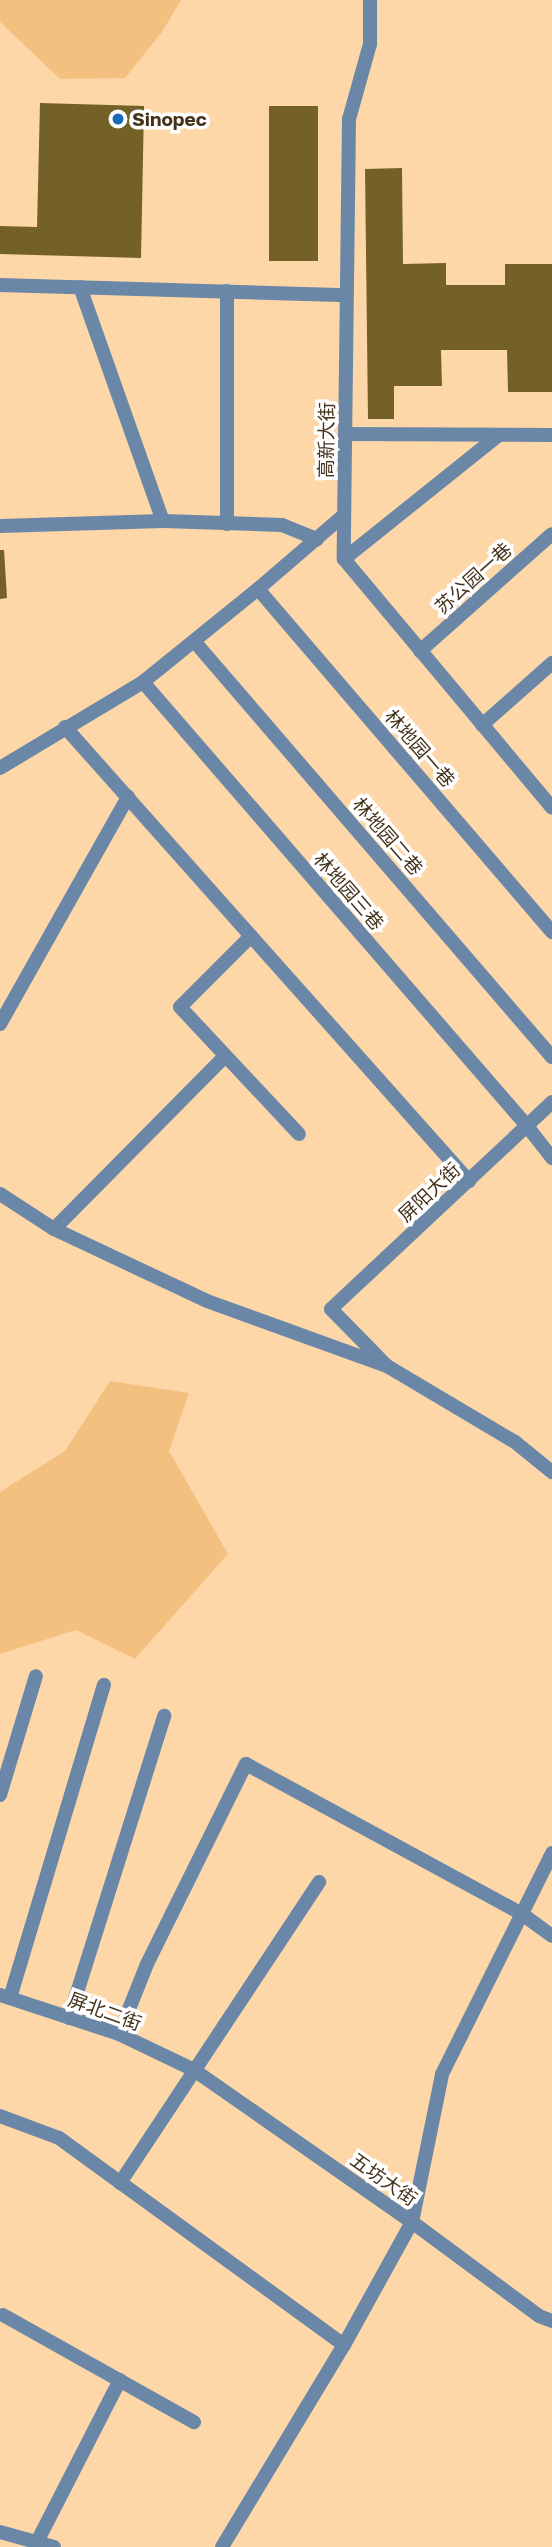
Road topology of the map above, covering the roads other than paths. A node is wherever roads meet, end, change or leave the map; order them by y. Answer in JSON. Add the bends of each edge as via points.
{"nodes":[{"id":1,"x":370,"y":0,"type":"edge"},
{"id":2,"x":0,"y":285,"type":"edge"},
{"id":3,"x":80,"y":287,"type":"junction"},
{"id":4,"x":227,"y":292,"type":"junction"},
{"id":5,"x":347,"y":295,"type":"junction"},
{"id":6,"x":345,"y":434,"type":"junction"},
{"id":7,"x":499,"y":435,"type":"junction"},
{"id":8,"x":552,"y":435,"type":"edge"},
{"id":9,"x":344,"y":514,"type":"junction"},
{"id":10,"x":163,"y":521,"type":"junction"},
{"id":11,"x":227,"y":524,"type":"junction"},
{"id":12,"x":0,"y":527,"type":"edge"},
{"id":13,"x":552,"y":534,"type":"edge"},
{"id":14,"x":317,"y":539,"type":"junction"},
{"id":15,"x":344,"y":559,"type":"junction"},
{"id":16,"x":258,"y":589,"type":"junction"},
{"id":17,"x":194,"y":640,"type":"junction"},
{"id":18,"x":421,"y":651,"type":"junction"},
{"id":19,"x":552,"y":663,"type":"edge"},
{"id":20,"x":142,"y":682,"type":"junction"},
{"id":21,"x":482,"y":725,"type":"junction"},
{"id":22,"x":65,"y":727,"type":"junction"},
{"id":23,"x":0,"y":768,"type":"edge"},
{"id":24,"x":128,"y":797,"type":"junction"},
{"id":25,"x":550,"y":801,"type":"edge"},
{"id":26,"x":552,"y":932,"type":"edge"},
{"id":27,"x":251,"y":936,"type":"junction"},
{"id":28,"x":0,"y":1024,"type":"edge"},
{"id":29,"x":225,"y":1056,"type":"junction"},
{"id":30,"x":552,"y":1057,"type":"edge"},
{"id":31,"x":552,"y":1102,"type":"edge"},
{"id":32,"x":527,"y":1126,"type":"junction"},
{"id":33,"x":299,"y":1134,"type":"dead end"},
{"id":34,"x":552,"y":1158,"type":"edge"},
{"id":35,"x":469,"y":1181,"type":"junction"},
{"id":36,"x":0,"y":1194,"type":"edge"},
{"id":37,"x":54,"y":1229,"type":"junction"},
{"id":38,"x":387,"y":1366,"type":"junction"},
{"id":39,"x":552,"y":1472,"type":"edge"},
{"id":40,"x":36,"y":1676,"type":"dead end"},
{"id":41,"x":104,"y":1685,"type":"dead end"},
{"id":42,"x":164,"y":1716,"type":"dead end"},
{"id":43,"x":0,"y":1795,"type":"edge"},
{"id":44,"x":552,"y":1853,"type":"edge"},
{"id":45,"x":319,"y":1882,"type":"dead end"},
{"id":46,"x":522,"y":1914,"type":"junction"},
{"id":47,"x":552,"y":1936,"type":"edge"},
{"id":48,"x":5,"y":1997,"type":"edge"},
{"id":49,"x":69,"y":2018,"type":"junction"},
{"id":50,"x":119,"y":2034,"type":"junction"},
{"id":51,"x":194,"y":2070,"type":"junction"},
{"id":52,"x":0,"y":2116,"type":"edge"},
{"id":53,"x":120,"y":2183,"type":"junction"},
{"id":54,"x":412,"y":2222,"type":"junction"},
{"id":55,"x":3,"y":2315,"type":"dead end"},
{"id":56,"x":552,"y":2321,"type":"edge"},
{"id":57,"x":344,"y":2345,"type":"junction"},
{"id":58,"x":120,"y":2380,"type":"junction"},
{"id":59,"x":194,"y":2422,"type":"dead end"},
{"id":60,"x":0,"y":2532,"type":"edge"},
{"id":61,"x":37,"y":2542,"type":"junction"},
{"id":62,"x":54,"y":2547,"type":"edge"},
{"id":63,"x":222,"y":2547,"type":"edge"}],
"edges":[{"from":1,"to":5,"type":"street","name":"高新大街","via":[[370,44],[349,119]]},
{"from":2,"to":3,"type":"street"},
{"from":3,"to":4,"type":"street"},
{"from":3,"to":10,"type":"street"},
{"from":4,"to":5,"type":"street"},
{"from":4,"to":11,"type":"street"},
{"from":5,"to":6,"type":"street","name":"高新大街"},
{"from":6,"to":7,"type":"street"},
{"from":6,"to":9,"type":"street","name":"高新大街"},
{"from":7,"to":8,"type":"street"},
{"from":7,"to":15,"type":"street"},
{"from":9,"to":14,"type":"street"},
{"from":9,"to":15,"type":"street","name":"高新大街"},
{"from":10,"to":11,"type":"street"},
{"from":10,"to":12,"type":"street"},
{"from":11,"to":14,"type":"street","via":[[282,526]]},
{"from":13,"to":18,"type":"street","name":"苏公园一巷"},
{"from":14,"to":16,"type":"street"},
{"from":15,"to":18,"type":"street"},
{"from":16,"to":17,"type":"street"},
{"from":16,"to":26,"type":"street","name":"林地园一巷"},
{"from":17,"to":20,"type":"street"},
{"from":17,"to":30,"type":"street","name":"林地园二巷"},
{"from":18,"to":21,"type":"street"},
{"from":19,"to":21,"type":"street"},
{"from":20,"to":22,"type":"street"},
{"from":20,"to":32,"type":"street","name":"林地园三巷"},
{"from":21,"to":25,"type":"street"},
{"from":22,"to":23,"type":"street"},
{"from":22,"to":24,"type":"street"},
{"from":24,"to":27,"type":"street"},
{"from":24,"to":28,"type":"street"},
{"from":27,"to":29,"type":"street","via":[[180,1007]]},
{"from":27,"to":35,"type":"street"},
{"from":29,"to":33,"type":"street"},
{"from":29,"to":37,"type":"street"},
{"from":31,"to":32,"type":"street","name":"屏阳大街"},
{"from":32,"to":34,"type":"street","name":"林地园三巷"},
{"from":32,"to":35,"type":"street","name":"屏阳大街"},
{"from":35,"to":38,"type":"street","name":"屏阳大街","via":[[331,1309]]},
{"from":36,"to":37,"type":"street"},
{"from":37,"to":38,"type":"street","via":[[207,1301]]},
{"from":38,"to":39,"type":"street","via":[[515,1442]]},
{"from":40,"to":43,"type":"street"},
{"from":41,"to":48,"type":"street"},
{"from":42,"to":49,"type":"street"},
{"from":44,"to":46,"type":"street"},
{"from":45,"to":51,"type":"street"},
{"from":46,"to":47,"type":"street"},
{"from":46,"to":50,"type":"street","via":[[246,1764],[147,1964]]},
{"from":46,"to":54,"type":"street","via":[[442,2074]]},
{"from":48,"to":49,"type":"street","name":"屏北二街"},
{"from":49,"to":50,"type":"street","name":"屏北二街"},
{"from":50,"to":51,"type":"street","name":"屏北二街"},
{"from":51,"to":53,"type":"street"},
{"from":51,"to":54,"type":"street","name":"五坊大街"},
{"from":52,"to":53,"type":"street","via":[[59,2138]]},
{"from":53,"to":57,"type":"street"},
{"from":54,"to":56,"type":"street","name":"五坊大街"},
{"from":54,"to":57,"type":"street"},
{"from":55,"to":58,"type":"street"},
{"from":57,"to":63,"type":"street"},
{"from":58,"to":59,"type":"street"},
{"from":58,"to":61,"type":"street"},
{"from":60,"to":61,"type":"street"},
{"from":61,"to":62,"type":"street"}]}
